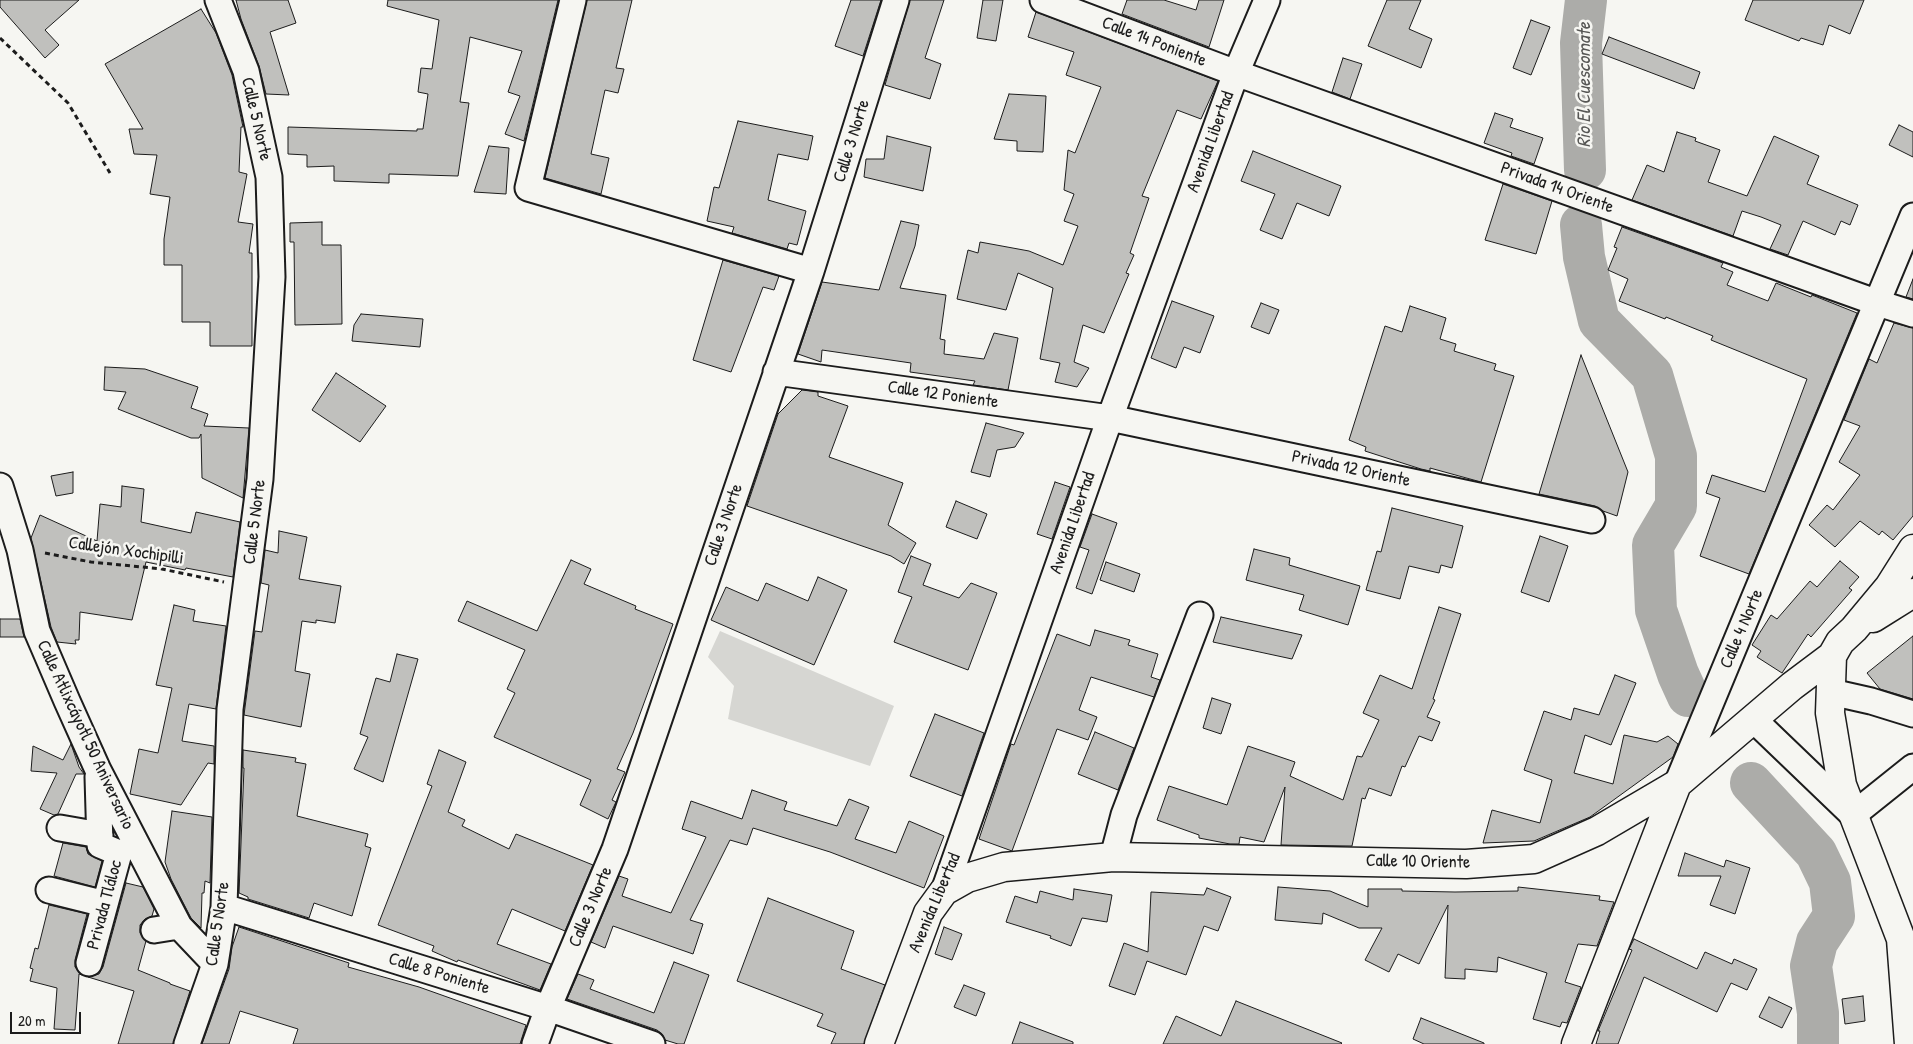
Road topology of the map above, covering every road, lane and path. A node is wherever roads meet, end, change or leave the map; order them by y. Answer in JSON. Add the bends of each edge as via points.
{"nodes":[{"id":1,"x":218,"y":0,"type":"edge"},
{"id":2,"x":573,"y":0,"type":"edge"},
{"id":3,"x":896,"y":0,"type":"edge"},
{"id":4,"x":1043,"y":0,"type":"edge"},
{"id":5,"x":1267,"y":0,"type":"edge"},
{"id":6,"x":0,"y":38,"type":"edge"},
{"id":7,"x":1236,"y":73,"type":"junction"},
{"id":8,"x":110,"y":173,"type":"dead end"},
{"id":9,"x":1913,"y":216,"type":"edge"},
{"id":10,"x":811,"y":271,"type":"junction"},
{"id":11,"x":1878,"y":303,"type":"junction"},
{"id":12,"x":1913,"y":314,"type":"edge"},
{"id":13,"x":776,"y":372,"type":"junction"},
{"id":14,"x":1110,"y":418,"type":"junction"},
{"id":15,"x":0,"y":486,"type":"edge"},
{"id":16,"x":1592,"y":520,"type":"dead end"},
{"id":17,"x":1913,"y":549,"type":"edge"},
{"id":18,"x":20,"y":550,"type":"junction"},
{"id":19,"x":247,"y":586,"type":"junction"},
{"id":20,"x":1913,"y":593,"type":"edge"},
{"id":21,"x":1200,"y":616,"type":"dead end"},
{"id":22,"x":1854,"y":629,"type":"junction"},
{"id":23,"x":1832,"y":656,"type":"junction"},
{"id":24,"x":1831,"y":692,"type":"junction"},
{"id":25,"x":1913,"y":714,"type":"edge"},
{"id":26,"x":1753,"y":719,"type":"junction"},
{"id":27,"x":1913,"y":767,"type":"edge"},
{"id":28,"x":98,"y":770,"type":"junction"},
{"id":29,"x":1677,"y":784,"type":"junction"},
{"id":30,"x":1852,"y":815,"type":"junction"},
{"id":31,"x":60,"y":828,"type":"dead end"},
{"id":32,"x":100,"y":835,"type":"junction"},
{"id":33,"x":1113,"y":857,"type":"junction"},
{"id":34,"x":49,"y":890,"type":"dead end"},
{"id":35,"x":944,"y":891,"type":"junction"},
{"id":36,"x":105,"y":904,"type":"junction"},
{"id":37,"x":224,"y":907,"type":"junction"},
{"id":38,"x":179,"y":926,"type":"junction"},
{"id":39,"x":154,"y":930,"type":"dead end"},
{"id":40,"x":1907,"y":945,"type":"edge"},
{"id":41,"x":89,"y":963,"type":"dead end"},
{"id":42,"x":215,"y":964,"type":"junction"},
{"id":43,"x":548,"y":1008,"type":"junction"},
{"id":44,"x":186,"y":1044,"type":"edge"},
{"id":45,"x":535,"y":1044,"type":"edge"},
{"id":46,"x":652,"y":1044,"type":"edge"},
{"id":47,"x":879,"y":1044,"type":"edge"},
{"id":48,"x":1576,"y":1044,"type":"edge"},
{"id":49,"x":1910,"y":1044,"type":"edge"}],
"edges":[{"from":1,"to":19,"type":"street","name":"Calle 5 Norte","via":[[246,72],[269,177],[272,277],[268,370],[260,479]]},
{"from":2,"to":10,"type":"street","via":[[528,188]]},
{"from":3,"to":10,"type":"street","name":"Calle 3 Norte"},
{"from":4,"to":7,"type":"street","name":"Calle 14 Poniente"},
{"from":5,"to":7,"type":"street","name":"Avenida Libertad"},
{"from":6,"to":8,"type":"path","via":[[68,103]]},
{"from":7,"to":11,"type":"street","name":"Privada 14 Oriente"},
{"from":7,"to":14,"type":"street","name":"Avenida Libertad"},
{"from":9,"to":11,"type":"street","name":"Calle 4 Norte"},
{"from":10,"to":13,"type":"street","name":"Calle 3 Norte"},
{"from":11,"to":12,"type":"street","name":"Privada 14 Oriente"},
{"from":11,"to":29,"type":"street","name":"Calle 4 Norte"},
{"from":13,"to":14,"type":"street","name":"Calle 12 Poniente"},
{"from":13,"to":43,"type":"street","name":"Calle 3 Norte","via":[[615,849]]},
{"from":14,"to":16,"type":"street","name":"Privada 12 Oriente"},
{"from":14,"to":35,"type":"street","name":"Avenida Libertad"},
{"from":15,"to":18,"type":"street","name":"Calle Atlixcáyotl 50 Aniversario"},
{"from":17,"to":22,"type":"main road","via":[[1889,587]]},
{"from":18,"to":19,"type":"path","name":"Callejón Xochipilli","via":[[162,569]]},
{"from":18,"to":28,"type":"street","name":"Calle Atlixcáyotl 50 Aniversario","via":[[37,631]]},
{"from":19,"to":37,"type":"street","name":"Calle 5 Norte","via":[[230,709]]},
{"from":20,"to":22,"type":"main road"},
{"from":21,"to":33,"type":"street","via":[[1124,815]]},
{"from":22,"to":23,"type":"main road","name":"Calle 10 Oriente","via":[[1840,642]]},
{"from":23,"to":24,"type":"main road"},
{"from":23,"to":26,"type":"main road","name":"Calle 10 Oriente"},
{"from":24,"to":25,"type":"street"},
{"from":24,"to":30,"type":"main road","via":[[1830,713],[1837,764]]},
{"from":26,"to":29,"type":"main road","name":"Calle 10 Oriente"},
{"from":26,"to":30,"type":"street"},
{"from":27,"to":30,"type":"street"},
{"from":28,"to":32,"type":"street","name":"Privada Tláloc"},
{"from":28,"to":38,"type":"street","name":"Calle Atlixcáyotl 50 Aniversario"},
{"from":29,"to":33,"type":"main road","name":"Calle 10 Oriente","via":[[1597,831],[1534,859],[1466,864]]},
{"from":29,"to":48,"type":"main road","name":"Calle 4 Norte"},
{"from":30,"to":40,"type":"main road"},
{"from":31,"to":32,"type":"street"},
{"from":32,"to":36,"type":"street","name":"Privada Tláloc","via":[[100,845],[119,852]]},
{"from":33,"to":35,"type":"main road","name":"Calle 10 Oriente","via":[[1004,867],[967,878]]},
{"from":34,"to":36,"type":"street"},
{"from":35,"to":47,"type":"main road","name":"Avenida Libertad","via":[[928,913]]},
{"from":36,"to":41,"type":"street","name":"Privada Tláloc"},
{"from":37,"to":42,"type":"street","name":"Calle 5 Norte"},
{"from":37,"to":43,"type":"street","name":"Calle 8 Poniente"},
{"from":38,"to":39,"type":"street"},
{"from":38,"to":42,"type":"street","name":"Calle Atlixcáyotl 50 Aniversario"},
{"from":40,"to":49,"type":"main road"},
{"from":42,"to":44,"type":"street","name":"Calle 5 Norte"},
{"from":43,"to":45,"type":"street","name":"Calle 3 Norte"},
{"from":43,"to":46,"type":"street","name":"Calle 8 Poniente"}]}
